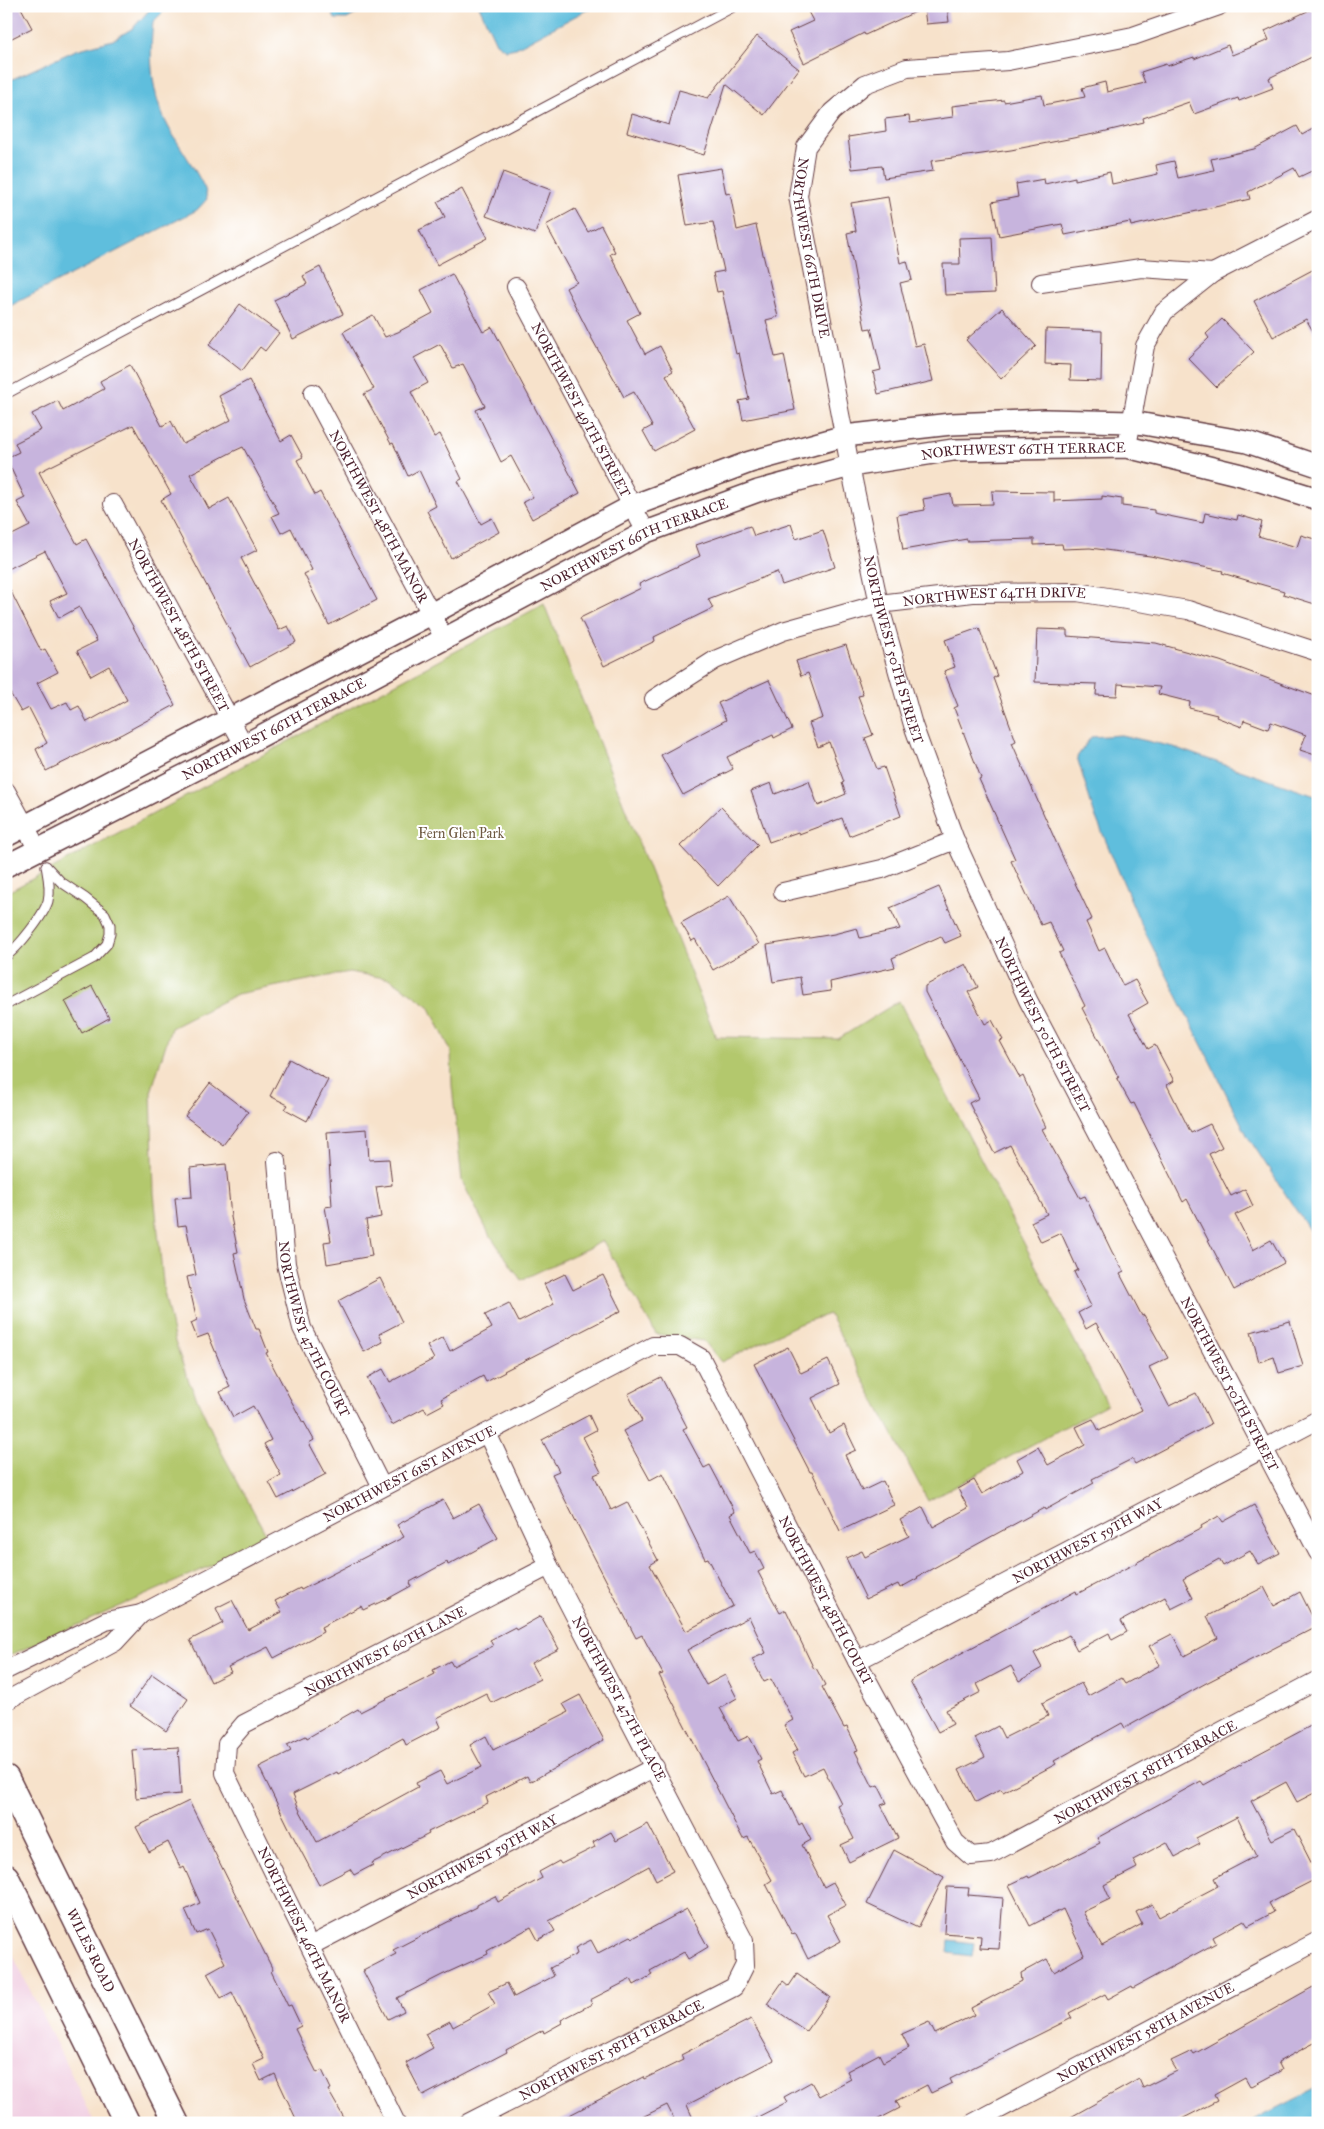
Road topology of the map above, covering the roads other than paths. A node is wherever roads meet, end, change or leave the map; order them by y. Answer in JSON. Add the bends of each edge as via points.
{"nodes":[{"id":1,"x":736,"y":6,"type":"edge"},
{"id":2,"x":1218,"y":6,"type":"edge"},
{"id":3,"x":1318,"y":219,"type":"edge"},
{"id":4,"x":1213,"y":273,"type":"junction"},
{"id":5,"x":1041,"y":283,"type":"dead end"},
{"id":6,"x":516,"y":287,"type":"dead end"},
{"id":7,"x":313,"y":393,"type":"dead end"},
{"id":8,"x":6,"y":394,"type":"edge"},
{"id":9,"x":1132,"y":422,"type":"junction"},
{"id":10,"x":844,"y":436,"type":"junction"},
{"id":11,"x":1127,"y":447,"type":"junction"},
{"id":12,"x":850,"y":466,"type":"junction"},
{"id":13,"x":1318,"y":466,"type":"edge"},
{"id":14,"x":1318,"y":500,"type":"edge"},
{"id":15,"x":113,"y":504,"type":"dead end"},
{"id":16,"x":632,"y":506,"type":"junction"},
{"id":17,"x":646,"y":532,"type":"junction"},
{"id":18,"x":879,"y":604,"type":"junction"},
{"id":19,"x":431,"y":614,"type":"junction"},
{"id":20,"x":445,"y":640,"type":"junction"},
{"id":21,"x":1318,"y":652,"type":"edge"},
{"id":22,"x":654,"y":699,"type":"dead end"},
{"id":23,"x":230,"y":719,"type":"junction"},
{"id":24,"x":244,"y":745,"type":"junction"},
{"id":25,"x":6,"y":791,"type":"edge"},
{"id":26,"x":26,"y":826,"type":"junction"},
{"id":27,"x":6,"y":836,"type":"edge"},
{"id":28,"x":955,"y":840,"type":"junction"},
{"id":29,"x":42,"y":858,"type":"junction"},
{"id":30,"x":6,"y":866,"type":"edge"},
{"id":31,"x":783,"y":892,"type":"dead end"},
{"id":32,"x":6,"y":956,"type":"edge"},
{"id":33,"x":6,"y":1005,"type":"edge"},
{"id":34,"x":277,"y":1161,"type":"dead end"},
{"id":35,"x":680,"y":1346,"type":"joint"},
{"id":36,"x":1318,"y":1420,"type":"edge"},
{"id":37,"x":487,"y":1433,"type":"junction"},
{"id":38,"x":1263,"y":1449,"type":"junction"},
{"id":39,"x":382,"y":1487,"type":"junction"},
{"id":40,"x":1318,"y":1552,"type":"edge"},
{"id":41,"x":550,"y":1566,"type":"junction"},
{"id":42,"x":141,"y":1614,"type":"junction"},
{"id":43,"x":857,"y":1661,"type":"junction"},
{"id":44,"x":6,"y":1670,"type":"edge"},
{"id":45,"x":1318,"y":1680,"type":"edge"},
{"id":46,"x":6,"y":1701,"type":"edge"},
{"id":47,"x":227,"y":1744,"type":"joint"},
{"id":48,"x":655,"y":1767,"type":"junction"},
{"id":49,"x":6,"y":1778,"type":"edge"},
{"id":50,"x":971,"y":1856,"type":"joint"},
{"id":51,"x":6,"y":1877,"type":"edge"},
{"id":52,"x":1318,"y":1941,"type":"edge"},
{"id":53,"x":310,"y":1946,"type":"junction"},
{"id":54,"x":745,"y":1965,"type":"joint"},
{"id":55,"x":127,"y":2123,"type":"edge"},
{"id":56,"x":176,"y":2123,"type":"edge"},
{"id":57,"x":396,"y":2123,"type":"edge"},
{"id":58,"x":468,"y":2123,"type":"edge"},
{"id":59,"x":973,"y":2123,"type":"edge"}],
"edges":[{"from":1,"to":8,"type":"lane"},
{"from":2,"to":10,"type":"street","name":"NORTHWEST 66TH DRIVE","via":[[1134,36],[1037,56],[907,68],[865,84],[832,112],[806,147],[798,196]]},
{"from":3,"to":4,"type":"street"},
{"from":4,"to":5,"type":"street","via":[[1141,268]]},
{"from":4,"to":9,"type":"street","via":[[1164,312],[1145,346]]},
{"from":6,"to":16,"type":"street","name":"NORTHWEST 49TH STREET"},
{"from":7,"to":19,"type":"street","name":"NORTHWEST 48TH MANOR"},
{"from":9,"to":10,"type":"street","name":"NORTHWEST 66TH TERRACE","via":[[1046,420],[951,424]]},
{"from":9,"to":11,"type":"street"},
{"from":9,"to":13,"type":"street","name":"NORTHWEST 66TH TERRACE","via":[[1247,442]]},
{"from":10,"to":12,"type":"street","name":"NORTHWEST 66TH DRIVE"},
{"from":10,"to":16,"type":"street","name":"NORTHWEST 66TH TERRACE","via":[[750,462]]},
{"from":11,"to":12,"type":"street","name":"NORTHWEST 66TH TERRACE","via":[[952,450]]},
{"from":11,"to":14,"type":"street","name":"NORTHWEST 66TH TERRACE","via":[[1241,475]]},
{"from":12,"to":17,"type":"street","name":"NORTHWEST 66TH TERRACE","via":[[758,491]]},
{"from":12,"to":18,"type":"street","name":"NORTHWEST 50TH STREET"},
{"from":15,"to":23,"type":"street","name":"NORTHWEST 48TH STREET"},
{"from":16,"to":17,"type":"street","name":"NORTHWEST 49TH STREET"},
{"from":16,"to":19,"type":"street","name":"NORTHWEST 66TH TERRACE"},
{"from":17,"to":20,"type":"street","name":"NORTHWEST 66TH TERRACE"},
{"from":18,"to":21,"type":"street","name":"NORTHWEST 64TH DRIVE","via":[[973,593],[1077,592],[1188,610]]},
{"from":18,"to":22,"type":"street","name":"NORTHWEST 64TH DRIVE","via":[[783,631],[714,660]]},
{"from":18,"to":28,"type":"street","name":"NORTHWEST 50TH STREET","via":[[913,725]]},
{"from":19,"to":20,"type":"street","name":"NORTHWEST 48TH MANOR"},
{"from":19,"to":23,"type":"street","name":"NORTHWEST 66TH TERRACE"},
{"from":20,"to":24,"type":"street","name":"NORTHWEST 66TH TERRACE"},
{"from":23,"to":24,"type":"street","name":"NORTHWEST 48TH STREET"},
{"from":23,"to":26,"type":"street","name":"NORTHWEST 66TH TERRACE"},
{"from":24,"to":29,"type":"street","name":"NORTHWEST 66TH TERRACE"},
{"from":25,"to":26,"type":"street"},
{"from":26,"to":27,"type":"street","name":"NORTHWEST 66TH TERRACE"},
{"from":26,"to":29,"type":"street"},
{"from":28,"to":31,"type":"street","via":[[882,869]]},
{"from":28,"to":38,"type":"street","name":"NORTHWEST 50TH STREET","via":[[1028,1000]]},
{"from":29,"to":30,"type":"street","name":"NORTHWEST 66TH TERRACE"},
{"from":29,"to":32,"type":"lane","via":[[49,887],[48,901],[13,952]]},
{"from":29,"to":33,"type":"lane","via":[[61,882],[105,914],[110,934],[107,944],[94,958]]},
{"from":34,"to":39,"type":"street","name":"NORTHWEST 47TH COURT","via":[[286,1264],[302,1328]]},
{"from":35,"to":37,"type":"street","name":"NORTHWEST 61ST AVENUE","via":[[653,1346]]},
{"from":35,"to":43,"type":"street","name":"NORTHWEST 48TH COURT","via":[[700,1358]]},
{"from":36,"to":38,"type":"street","name":"NORTHWEST 59TH WAY"},
{"from":37,"to":39,"type":"street","name":"NORTHWEST 61ST AVENUE"},
{"from":37,"to":41,"type":"street","name":"NORTHWEST 47TH PLACE"},
{"from":38,"to":40,"type":"street","name":"NORTHWEST 50TH STREET"},
{"from":38,"to":43,"type":"street","name":"NORTHWEST 59TH WAY"},
{"from":39,"to":42,"type":"street","name":"NORTHWEST 61ST AVENUE"},
{"from":41,"to":47,"type":"street","name":"NORTHWEST 60TH LANE","via":[[244,1724]]},
{"from":41,"to":48,"type":"street","name":"NORTHWEST 47TH PLACE"},
{"from":42,"to":44,"type":"street","name":"NORTHWEST 61ST AVENUE","via":[[106,1621]]},
{"from":42,"to":46,"type":"street","name":"NORTHWEST 61ST AVENUE","via":[[114,1642]]},
{"from":43,"to":50,"type":"street","name":"NORTHWEST 48TH COURT","via":[[955,1842]]},
{"from":45,"to":50,"type":"street","name":"NORTHWEST 58TH TERRACE","via":[[991,1854]]},
{"from":47,"to":53,"type":"street","name":"NORTHWEST 46TH MANOR","via":[[225,1773]]},
{"from":48,"to":53,"type":"street","name":"NORTHWEST 59TH WAY"},
{"from":48,"to":54,"type":"street","name":"NORTHWEST 47TH PLACE","via":[[744,1941]]},
{"from":49,"to":56,"type":"main road","name":"WILES ROAD"},
{"from":51,"to":55,"type":"main road"},
{"from":52,"to":59,"type":"street","name":"NORTHWEST 58TH AVENUE"},
{"from":53,"to":57,"type":"street","name":"NORTHWEST 46TH MANOR"},
{"from":54,"to":58,"type":"street","name":"NORTHWEST 58TH TERRACE","via":[[734,1988]]}]}
